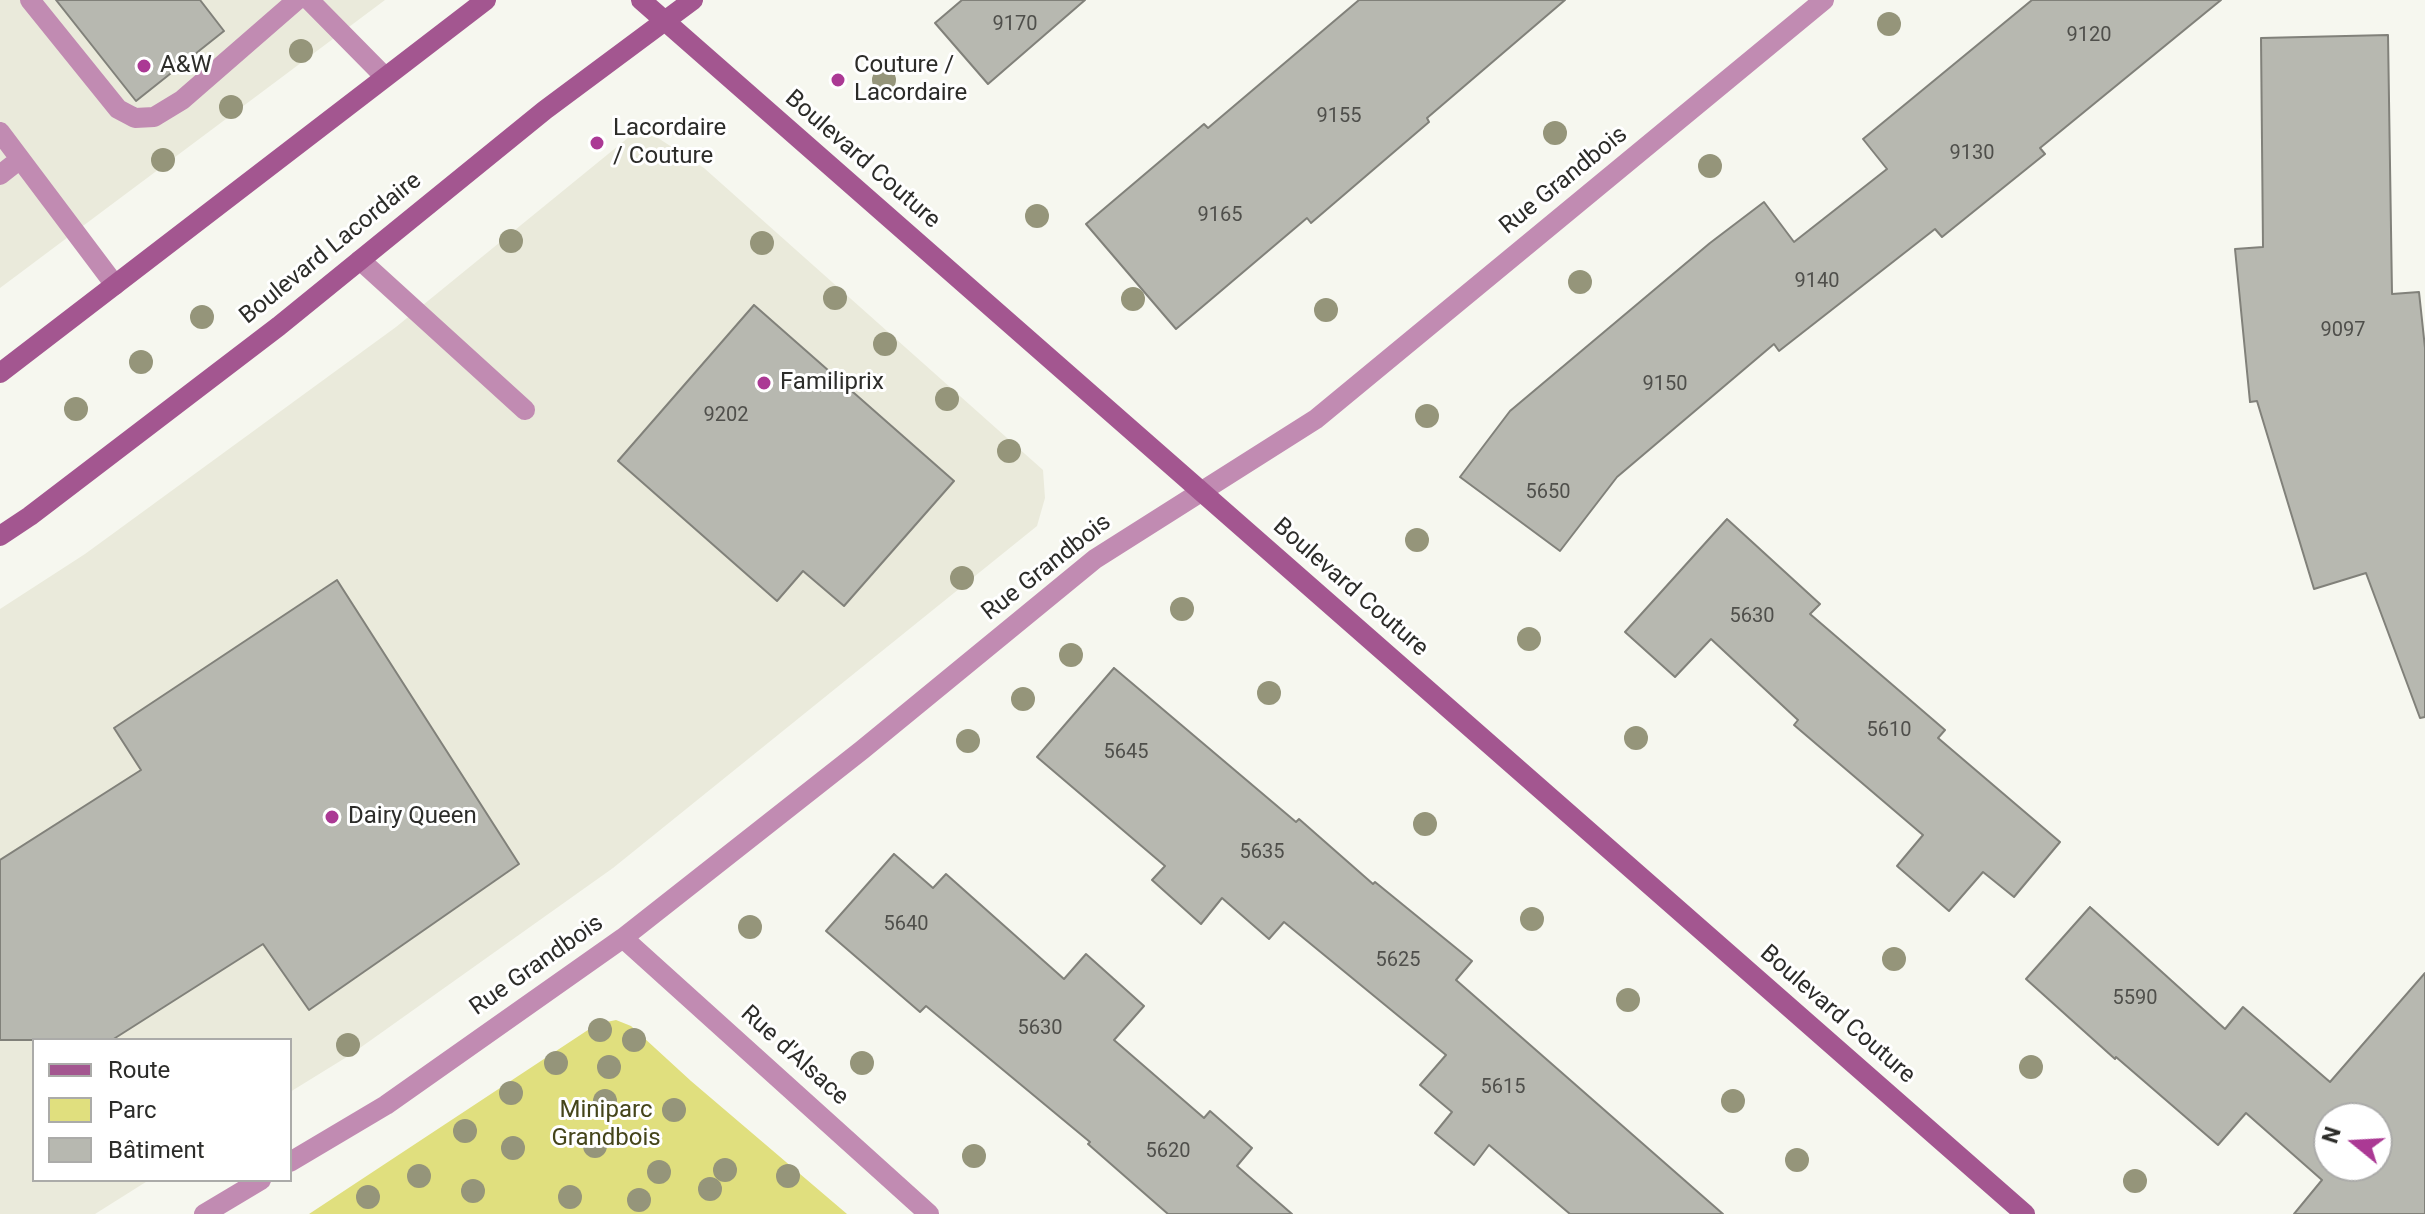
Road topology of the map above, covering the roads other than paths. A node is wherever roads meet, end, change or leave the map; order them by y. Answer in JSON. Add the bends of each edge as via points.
{"nodes":[{"id":1,"x":30,"y":0,"type":"edge"},
{"id":2,"x":297,"y":0,"type":"edge"},
{"id":3,"x":309,"y":0,"type":"edge"},
{"id":4,"x":486,"y":0,"type":"edge"},
{"id":5,"x":641,"y":0,"type":"edge"},
{"id":6,"x":693,"y":0,"type":"edge"},
{"id":7,"x":1824,"y":0,"type":"edge"},
{"id":8,"x":665,"y":22,"type":"junction"},
{"id":9,"x":385,"y":77,"type":"junction"},
{"id":10,"x":0,"y":132,"type":"edge"},
{"id":11,"x":19,"y":160,"type":"junction"},
{"id":12,"x":0,"y":175,"type":"edge"},
{"id":13,"x":360,"y":260,"type":"junction"},
{"id":14,"x":115,"y":285,"type":"junction"},
{"id":15,"x":0,"y":373,"type":"edge"},
{"id":16,"x":525,"y":410,"type":"dead end"},
{"id":17,"x":1201,"y":492,"type":"junction"},
{"id":18,"x":0,"y":536,"type":"edge"},
{"id":19,"x":623,"y":938,"type":"junction"},
{"id":20,"x":292,"y":1161,"type":"edge"},
{"id":21,"x":258,"y":1182,"type":"edge"},
{"id":22,"x":204,"y":1214,"type":"edge"},
{"id":23,"x":929,"y":1214,"type":"edge"},
{"id":24,"x":2025,"y":1214,"type":"edge"}],
"edges":[{"from":1,"to":2,"type":"street","via":[[118,109],[135,118],[154,117],[182,100]]},
{"from":3,"to":9,"type":"street"},
{"from":4,"to":9,"type":"street"},
{"from":5,"to":8,"type":"street","name":"Boulevard Couture"},
{"from":6,"to":8,"type":"street","name":"Boulevard Lacordaire"},
{"from":7,"to":17,"type":"street","name":"Rue Grandbois","via":[[1316,419]]},
{"from":8,"to":13,"type":"street","name":"Boulevard Lacordaire","via":[[545,110]]},
{"from":8,"to":17,"type":"street","name":"Boulevard Couture"},
{"from":9,"to":14,"type":"street"},
{"from":10,"to":11,"type":"street"},
{"from":11,"to":12,"type":"street"},
{"from":11,"to":14,"type":"street"},
{"from":13,"to":16,"type":"street"},
{"from":13,"to":18,"type":"street","name":"Boulevard Lacordaire"},
{"from":14,"to":15,"type":"street"},
{"from":17,"to":19,"type":"street","name":"Rue Grandbois","via":[[1095,559]]},
{"from":17,"to":24,"type":"street","name":"Boulevard Couture"},
{"from":19,"to":20,"type":"street","name":"Rue Grandbois","via":[[386,1105]]},
{"from":19,"to":23,"type":"street","name":"Rue d'Alsace"},
{"from":21,"to":22,"type":"street"}]}
